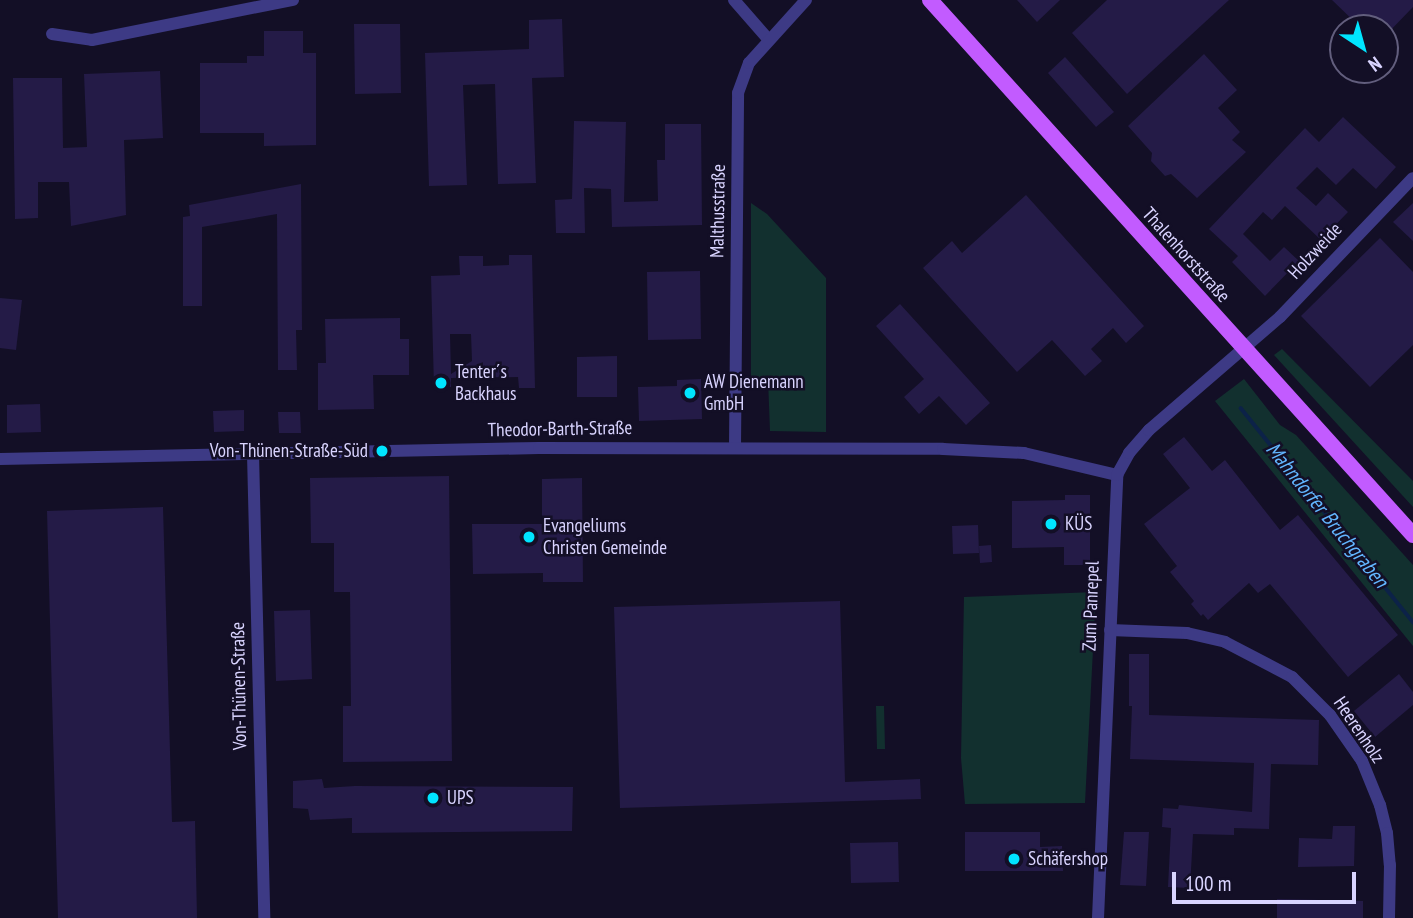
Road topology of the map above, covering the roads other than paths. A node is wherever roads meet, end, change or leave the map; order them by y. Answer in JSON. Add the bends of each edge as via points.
{"nodes":[{"id":1,"x":293,"y":0,"type":"edge"},
{"id":2,"x":734,"y":0,"type":"edge"},
{"id":3,"x":806,"y":0,"type":"edge"},
{"id":4,"x":930,"y":0,"type":"edge"},
{"id":5,"x":52,"y":34,"type":"dead end"},
{"id":6,"x":769,"y":40,"type":"junction"},
{"id":7,"x":1413,"y":178,"type":"edge"},
{"id":8,"x":1243,"y":349,"type":"junction"},
{"id":9,"x":735,"y":447,"type":"junction"},
{"id":10,"x":253,"y":454,"type":"junction"},
{"id":11,"x":0,"y":459,"type":"edge"},
{"id":12,"x":1117,"y":475,"type":"junction"},
{"id":13,"x":1413,"y":535,"type":"edge"},
{"id":14,"x":1110,"y":631,"type":"junction"},
{"id":15,"x":264,"y":918,"type":"edge"},
{"id":16,"x":1098,"y":918,"type":"edge"},
{"id":17,"x":1389,"y":918,"type":"edge"}],
"edges":[{"from":1,"to":5,"type":"street","via":[[92,40]]},
{"from":2,"to":6,"type":"street"},
{"from":3,"to":6,"type":"street","name":"Malthusstraße"},
{"from":4,"to":8,"type":"main road","name":"Thalenhorststraße"},
{"from":6,"to":9,"type":"street","name":"Malthusstraße","via":[[749,63],[738,93]]},
{"from":7,"to":8,"type":"street","name":"Holzweide","via":[[1280,317]]},
{"from":8,"to":12,"type":"street","name":"Zum Panrepel","via":[[1149,430]]},
{"from":8,"to":13,"type":"main road","name":"Thalenhorststraße"},
{"from":9,"to":10,"type":"street","name":"Theodor-Barth-Straße"},
{"from":9,"to":12,"type":"street","name":"Theodor-Barth-Straße","via":[[1024,453]]},
{"from":10,"to":11,"type":"street","name":"Theodor-Barth-Straße"},
{"from":10,"to":15,"type":"street","name":"Von-Thünen-Straße"},
{"from":12,"to":14,"type":"street","name":"Zum Panrepel"},
{"from":14,"to":16,"type":"street","name":"Zum Panrepel"},
{"from":14,"to":17,"type":"street","name":"Heerenholz","via":[[1187,633],[1225,642],[1292,677],[1330,715],[1362,761],[1380,805],[1390,854]]}]}
